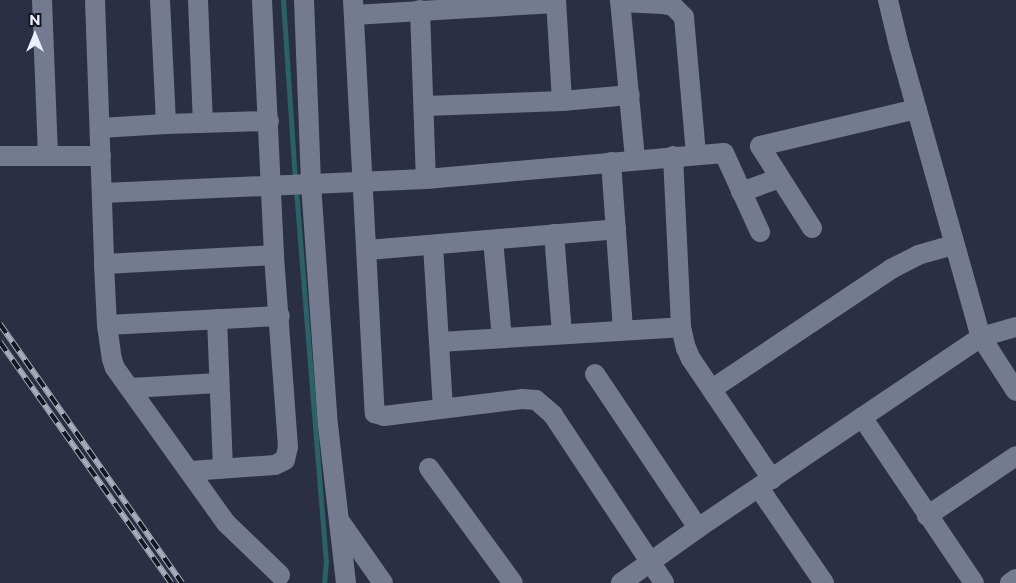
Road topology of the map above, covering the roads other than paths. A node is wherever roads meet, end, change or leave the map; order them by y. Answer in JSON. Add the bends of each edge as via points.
{"nodes":[{"id":1,"x":42,"y":0,"type":"edge"},
{"id":2,"x":95,"y":0,"type":"edge"},
{"id":3,"x":160,"y":0,"type":"edge"},
{"id":4,"x":198,"y":0,"type":"edge"},
{"id":5,"x":262,"y":0,"type":"edge"},
{"id":6,"x":304,"y":0,"type":"edge"},
{"id":7,"x":888,"y":0,"type":"edge"},
{"id":8,"x":556,"y":1,"type":"edge"},
{"id":9,"x":620,"y":1,"type":"edge"},
{"id":10,"x":354,"y":8,"type":"edge"},
{"id":11,"x":420,"y":10,"type":"junction"},
{"id":12,"x":630,"y":95,"type":"junction"},
{"id":13,"x":562,"y":101,"type":"junction"},
{"id":14,"x":425,"y":106,"type":"junction"},
{"id":15,"x":917,"y":109,"type":"junction"},
{"id":16,"x":268,"y":121,"type":"junction"},
{"id":17,"x":203,"y":123,"type":"junction"},
{"id":18,"x":166,"y":124,"type":"junction"},
{"id":19,"x":100,"y":128,"type":"junction"},
{"id":20,"x":696,"y":154,"type":"junction"},
{"id":21,"x":48,"y":155,"type":"junction"},
{"id":22,"x":0,"y":156,"type":"edge"},
{"id":23,"x":101,"y":156,"type":"junction"},
{"id":24,"x":672,"y":156,"type":"junction"},
{"id":25,"x":634,"y":160,"type":"junction"},
{"id":26,"x":611,"y":162,"type":"junction"},
{"id":27,"x":780,"y":178,"type":"junction"},
{"id":28,"x":426,"y":179,"type":"junction"},
{"id":29,"x":362,"y":182,"type":"junction"},
{"id":30,"x":309,"y":184,"type":"junction"},
{"id":31,"x":277,"y":185,"type":"junction"},
{"id":32,"x":742,"y":192,"type":"junction"},
{"id":33,"x":103,"y":193,"type":"junction"},
{"id":34,"x":812,"y":228,"type":"dead end"},
{"id":35,"x":616,"y":229,"type":"junction"},
{"id":36,"x":760,"y":232,"type":"dead end"},
{"id":37,"x":554,"y":234,"type":"junction"},
{"id":38,"x":493,"y":240,"type":"junction"},
{"id":39,"x":433,"y":245,"type":"junction"},
{"id":40,"x":954,"y":245,"type":"junction"},
{"id":41,"x":368,"y":250,"type":"junction"},
{"id":42,"x":274,"y":255,"type":"junction"},
{"id":43,"x":104,"y":264,"type":"junction"},
{"id":44,"x":280,"y":316,"type":"junction"},
{"id":45,"x":216,"y":319,"type":"junction"},
{"id":46,"x":107,"y":325,"type":"junction"},
{"id":47,"x":681,"y":327,"type":"junction"},
{"id":48,"x":1016,"y":327,"type":"edge"},
{"id":49,"x":623,"y":330,"type":"junction"},
{"id":50,"x":562,"y":334,"type":"junction"},
{"id":51,"x":502,"y":338,"type":"junction"},
{"id":52,"x":981,"y":338,"type":"junction"},
{"id":53,"x":439,"y":342,"type":"junction"},
{"id":54,"x":595,"y":374,"type":"dead end"},
{"id":55,"x":219,"y":383,"type":"junction"},
{"id":56,"x":130,"y":388,"type":"junction"},
{"id":57,"x":712,"y":390,"type":"junction"},
{"id":58,"x":1016,"y":391,"type":"edge"},
{"id":59,"x":443,"y":408,"type":"junction"},
{"id":60,"x":862,"y":418,"type":"junction"},
{"id":61,"x":1016,"y":456,"type":"edge"},
{"id":62,"x":223,"y":468,"type":"junction"},
{"id":63,"x":429,"y":468,"type":"dead end"},
{"id":64,"x":191,"y":471,"type":"junction"},
{"id":65,"x":765,"y":483,"type":"junction"},
{"id":66,"x":927,"y":516,"type":"junction"},
{"id":67,"x":339,"y":520,"type":"junction"},
{"id":68,"x":698,"y":528,"type":"junction"},
{"id":69,"x":650,"y":564,"type":"junction"},
{"id":70,"x":280,"y":575,"type":"dead end"},
{"id":71,"x":1016,"y":579,"type":"edge"},
{"id":72,"x":346,"y":583,"type":"edge"},
{"id":73,"x":383,"y":583,"type":"edge"},
{"id":74,"x":513,"y":583,"type":"edge"},
{"id":75,"x":622,"y":583,"type":"edge"},
{"id":76,"x":664,"y":583,"type":"edge"},
{"id":77,"x":824,"y":583,"type":"edge"},
{"id":78,"x":974,"y":583,"type":"edge"},
{"id":79,"x":1010,"y":583,"type":"edge"}],
"edges":[{"from":1,"to":21,"type":"street"},
{"from":2,"to":19,"type":"street"},
{"from":3,"to":18,"type":"street"},
{"from":4,"to":17,"type":"street"},
{"from":5,"to":16,"type":"street"},
{"from":6,"to":30,"type":"street"},
{"from":7,"to":15,"type":"street"},
{"from":8,"to":11,"type":"street"},
{"from":8,"to":13,"type":"street"},
{"from":9,"to":12,"type":"street"},
{"from":9,"to":20,"type":"street","via":[[673,6],[684,17]]},
{"from":10,"to":11,"type":"street"},
{"from":10,"to":29,"type":"street"},
{"from":11,"to":14,"type":"street"},
{"from":12,"to":13,"type":"street"},
{"from":12,"to":25,"type":"street"},
{"from":13,"to":14,"type":"street"},
{"from":14,"to":28,"type":"street"},
{"from":15,"to":27,"type":"street","via":[[760,146]]},
{"from":15,"to":40,"type":"street"},
{"from":16,"to":17,"type":"street"},
{"from":16,"to":31,"type":"street"},
{"from":17,"to":18,"type":"street"},
{"from":18,"to":19,"type":"street"},
{"from":19,"to":23,"type":"street"},
{"from":20,"to":24,"type":"street"},
{"from":20,"to":32,"type":"street","via":[[724,153]]},
{"from":21,"to":22,"type":"street"},
{"from":21,"to":23,"type":"street"},
{"from":23,"to":33,"type":"street"},
{"from":24,"to":25,"type":"street"},
{"from":24,"to":47,"type":"street"},
{"from":25,"to":26,"type":"street"},
{"from":26,"to":28,"type":"street"},
{"from":26,"to":35,"type":"street"},
{"from":27,"to":32,"type":"street"},
{"from":27,"to":34,"type":"street"},
{"from":28,"to":29,"type":"street"},
{"from":29,"to":30,"type":"street"},
{"from":29,"to":41,"type":"street"},
{"from":30,"to":31,"type":"street"},
{"from":30,"to":67,"type":"street","via":[[328,425]]},
{"from":31,"to":33,"type":"street"},
{"from":31,"to":42,"type":"street"},
{"from":32,"to":36,"type":"street"},
{"from":33,"to":43,"type":"street"},
{"from":35,"to":37,"type":"street"},
{"from":35,"to":49,"type":"street"},
{"from":37,"to":38,"type":"street"},
{"from":37,"to":50,"type":"street"},
{"from":38,"to":39,"type":"street"},
{"from":38,"to":51,"type":"street"},
{"from":39,"to":41,"type":"street"},
{"from":39,"to":53,"type":"street"},
{"from":40,"to":52,"type":"street"},
{"from":40,"to":57,"type":"street","via":[[918,255],[891,269]]},
{"from":41,"to":59,"type":"street","via":[[375,413],[384,416]]},
{"from":42,"to":43,"type":"street"},
{"from":42,"to":44,"type":"street"},
{"from":43,"to":46,"type":"street"},
{"from":44,"to":45,"type":"street"},
{"from":44,"to":62,"type":"street","via":[[288,447],[286,460],[275,465]]},
{"from":45,"to":46,"type":"street"},
{"from":45,"to":55,"type":"street"},
{"from":46,"to":56,"type":"street","via":[[115,368]]},
{"from":47,"to":49,"type":"street"},
{"from":47,"to":57,"type":"street","via":[[691,359]]},
{"from":48,"to":52,"type":"street"},
{"from":49,"to":50,"type":"street"},
{"from":50,"to":51,"type":"street"},
{"from":51,"to":53,"type":"street"},
{"from":52,"to":58,"type":"street"},
{"from":52,"to":60,"type":"street"},
{"from":53,"to":59,"type":"street"},
{"from":54,"to":68,"type":"street"},
{"from":55,"to":56,"type":"street"},
{"from":55,"to":62,"type":"street"},
{"from":56,"to":64,"type":"street"},
{"from":57,"to":65,"type":"street"},
{"from":59,"to":69,"type":"street","via":[[522,398],[536,400],[544,406]]},
{"from":60,"to":65,"type":"street"},
{"from":60,"to":66,"type":"street"},
{"from":61,"to":66,"type":"street"},
{"from":62,"to":64,"type":"street"},
{"from":63,"to":74,"type":"street"},
{"from":64,"to":70,"type":"street","via":[[226,523]]},
{"from":65,"to":68,"type":"street"},
{"from":65,"to":77,"type":"street"},
{"from":66,"to":78,"type":"street"},
{"from":67,"to":72,"type":"street"},
{"from":67,"to":73,"type":"street"},
{"from":68,"to":69,"type":"street"},
{"from":69,"to":75,"type":"street"},
{"from":69,"to":76,"type":"street"},
{"from":71,"to":79,"type":"street"}]}
